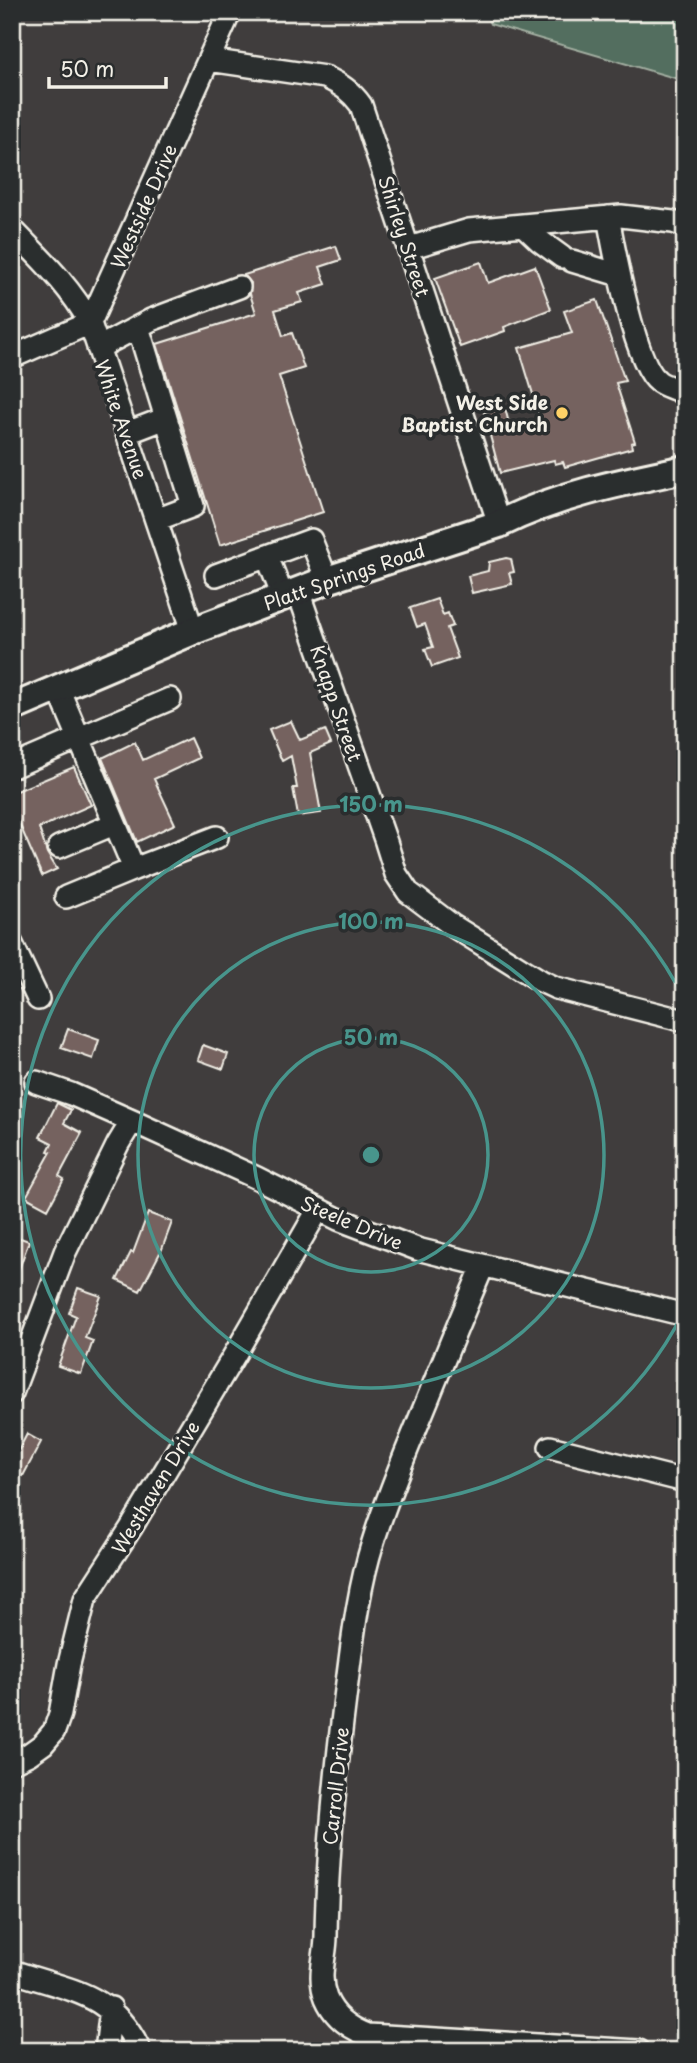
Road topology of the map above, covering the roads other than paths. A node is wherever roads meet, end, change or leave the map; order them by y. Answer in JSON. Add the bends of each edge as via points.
{"nodes":[{"id":1,"x":230,"y":12,"type":"edge"},
{"id":2,"x":209,"y":60,"type":"junction"},
{"id":3,"x":608,"y":217,"type":"junction"},
{"id":4,"x":523,"y":225,"type":"junction"},
{"id":5,"x":685,"y":226,"type":"edge"},
{"id":6,"x":12,"y":229,"type":"edge"},
{"id":7,"x":409,"y":248,"type":"junction"},
{"id":8,"x":619,"y":275,"type":"junction"},
{"id":9,"x":239,"y":288,"type":"dead end"},
{"id":10,"x":90,"y":323,"type":"junction"},
{"id":11,"x":138,"y":327,"type":"junction"},
{"id":12,"x":98,"y":348,"type":"junction"},
{"id":13,"x":12,"y":357,"type":"edge"},
{"id":14,"x":685,"y":383,"type":"edge"},
{"id":15,"x":166,"y":418,"type":"junction"},
{"id":16,"x":127,"y":433,"type":"junction"},
{"id":17,"x":685,"y":469,"type":"edge"},
{"id":18,"x":156,"y":520,"type":"junction"},
{"id":19,"x":499,"y":524,"type":"junction"},
{"id":20,"x":267,"y":556,"type":"junction"},
{"id":21,"x":216,"y":575,"type":"dead end"},
{"id":22,"x":327,"y":580,"type":"junction"},
{"id":23,"x":290,"y":594,"type":"junction"},
{"id":24,"x":193,"y":631,"type":"junction"},
{"id":25,"x":58,"y":688,"type":"junction"},
{"id":26,"x":170,"y":699,"type":"dead end"},
{"id":27,"x":12,"y":708,"type":"edge"},
{"id":28,"x":79,"y":738,"type":"junction"},
{"id":29,"x":12,"y":767,"type":"edge"},
{"id":30,"x":114,"y":824,"type":"junction"},
{"id":31,"x":217,"y":837,"type":"dead end"},
{"id":32,"x":59,"y":847,"type":"dead end"},
{"id":33,"x":134,"y":869,"type":"junction"},
{"id":34,"x":66,"y":897,"type":"dead end"},
{"id":35,"x":12,"y":944,"type":"edge"},
{"id":36,"x":38,"y":999,"type":"dead end"},
{"id":37,"x":685,"y":1021,"type":"edge"},
{"id":38,"x":36,"y":1082,"type":"dead end"},
{"id":39,"x":132,"y":1121,"type":"junction"},
{"id":40,"x":318,"y":1210,"type":"junction"},
{"id":41,"x":482,"y":1266,"type":"junction"},
{"id":42,"x":685,"y":1315,"type":"edge"},
{"id":43,"x":12,"y":1393,"type":"edge"},
{"id":44,"x":550,"y":1447,"type":"dead end"},
{"id":45,"x":685,"y":1481,"type":"edge"},
{"id":46,"x":12,"y":1762,"type":"edge"},
{"id":47,"x":14,"y":1977,"type":"edge"},
{"id":48,"x":111,"y":2008,"type":"junction"},
{"id":49,"x":106,"y":2051,"type":"edge"},
{"id":50,"x":140,"y":2051,"type":"edge"},
{"id":51,"x":639,"y":2051,"type":"edge"}],
"edges":[{"from":1,"to":2,"type":"street","name":"Westside Drive"},
{"from":2,"to":7,"type":"street","name":"Shirley Street","via":[[325,77],[352,93],[367,121]]},
{"from":2,"to":10,"type":"street","name":"Westside Drive"},
{"from":3,"to":4,"type":"street"},
{"from":3,"to":5,"type":"street"},
{"from":3,"to":8,"type":"street"},
{"from":4,"to":7,"type":"street","via":[[469,230]]},
{"from":4,"to":8,"type":"street","via":[[567,259]]},
{"from":6,"to":10,"type":"street","name":"White Avenue","via":[[57,274]]},
{"from":7,"to":19,"type":"street","name":"Shirley Street"},
{"from":8,"to":14,"type":"street","via":[[644,361],[658,382],[679,391]]},
{"from":9,"to":11,"type":"street"},
{"from":10,"to":12,"type":"street","name":"White Avenue"},
{"from":10,"to":13,"type":"street"},
{"from":11,"to":12,"type":"street"},
{"from":11,"to":15,"type":"street"},
{"from":12,"to":16,"type":"street","name":"White Avenue"},
{"from":15,"to":16,"type":"street"},
{"from":15,"to":18,"type":"street","via":[[193,506]]},
{"from":16,"to":18,"type":"street","name":"White Avenue"},
{"from":17,"to":19,"type":"main road","name":"Platt Springs Road","via":[[573,495]]},
{"from":18,"to":24,"type":"street","name":"White Avenue"},
{"from":19,"to":22,"type":"main road","name":"Platt Springs Road"},
{"from":20,"to":21,"type":"street"},
{"from":20,"to":22,"type":"street","via":[[311,540]]},
{"from":20,"to":23,"type":"street","name":"Knapp Street"},
{"from":22,"to":23,"type":"main road","name":"Platt Springs Road"},
{"from":23,"to":24,"type":"main road","name":"Platt Springs Road"},
{"from":23,"to":37,"type":"street","name":"Knapp Street","via":[[389,859],[408,892],[453,926],[556,988]]},
{"from":24,"to":25,"type":"main road","name":"Platt Springs Road"},
{"from":25,"to":27,"type":"main road","name":"Platt Springs Road"},
{"from":25,"to":28,"type":"street"},
{"from":26,"to":28,"type":"street"},
{"from":28,"to":29,"type":"street"},
{"from":28,"to":30,"type":"street"},
{"from":30,"to":32,"type":"street"},
{"from":30,"to":33,"type":"street"},
{"from":31,"to":33,"type":"street"},
{"from":33,"to":34,"type":"street"},
{"from":35,"to":36,"type":"street"},
{"from":38,"to":39,"type":"street","name":"Steele Drive"},
{"from":39,"to":40,"type":"street","name":"Steele Drive"},
{"from":39,"to":43,"type":"street","via":[[65,1252]]},
{"from":40,"to":41,"type":"street","name":"Steele Drive","via":[[417,1249]]},
{"from":40,"to":46,"type":"street","name":"Westhaven Drive","via":[[85,1599],[54,1731],[43,1744]]},
{"from":41,"to":42,"type":"street","name":"Steele Drive"},
{"from":41,"to":51,"type":"street","name":"Carroll Drive","via":[[397,1476],[365,1571],[331,1805],[322,1980],[333,2012],[352,2029],[368,2035]]},
{"from":44,"to":45,"type":"street"},
{"from":47,"to":48,"type":"street"},
{"from":48,"to":49,"type":"street"},
{"from":48,"to":50,"type":"street","via":[[124,2021]]}]}
